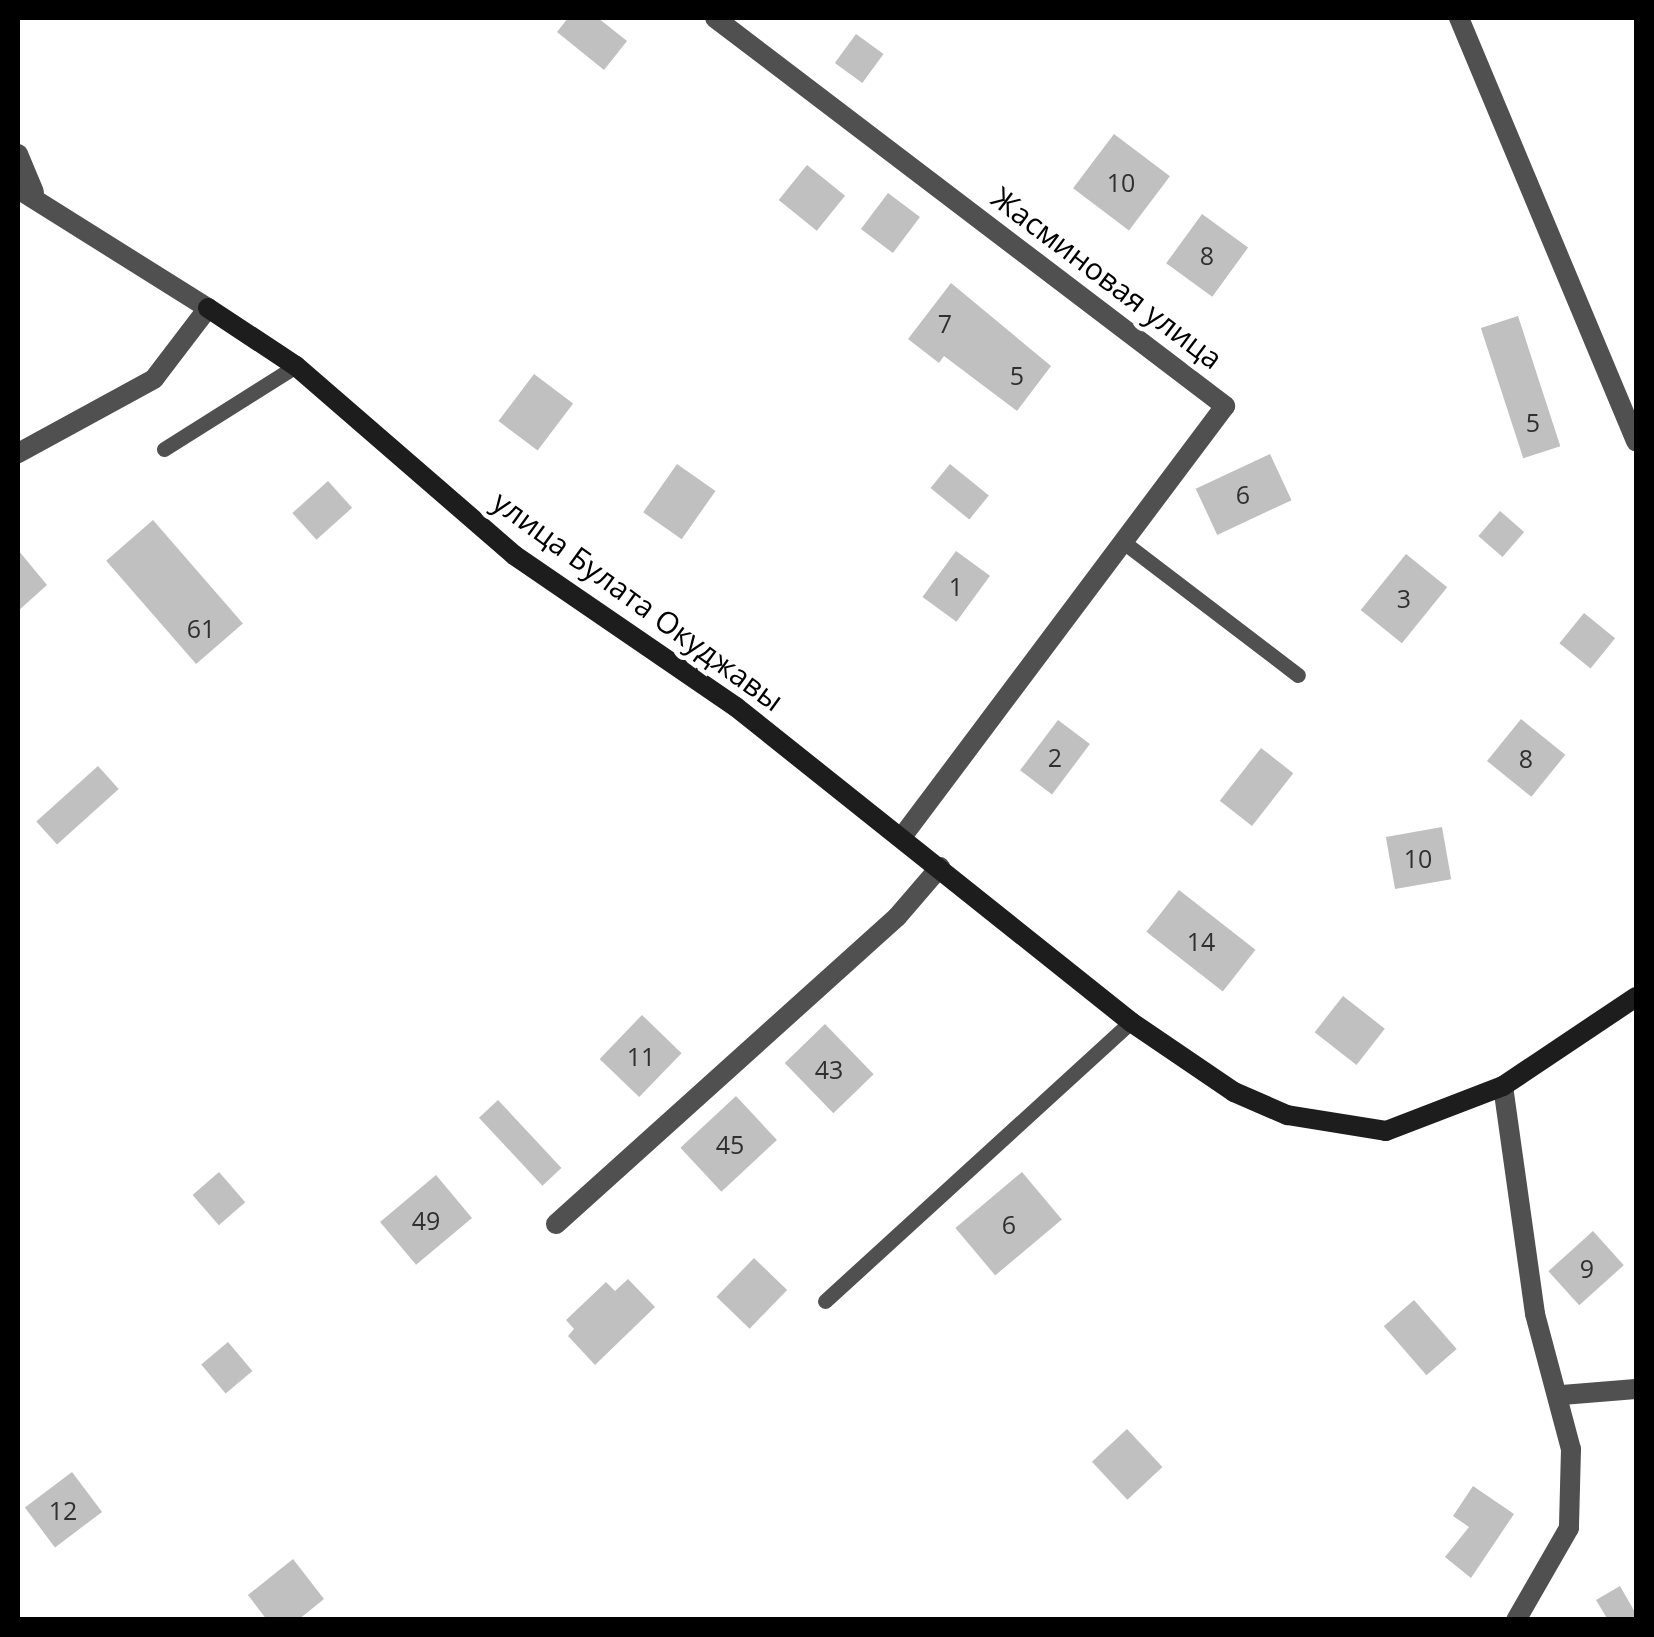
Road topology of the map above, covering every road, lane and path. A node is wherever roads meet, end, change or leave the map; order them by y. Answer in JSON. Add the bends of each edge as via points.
{"nodes":[{"id":1,"x":715,"y":18,"type":"edge"},
{"id":2,"x":1459,"y":18,"type":"edge"},
{"id":3,"x":18,"y":154,"type":"edge"},
{"id":4,"x":26,"y":191,"type":"edge"},
{"id":5,"x":208,"y":308,"type":"junction"},
{"id":6,"x":296,"y":366,"type":"junction"},
{"id":7,"x":1636,"y":442,"type":"edge"},
{"id":8,"x":164,"y":449,"type":"dead end"},
{"id":9,"x":18,"y":453,"type":"edge"},
{"id":10,"x":1122,"y":542,"type":"junction"},
{"id":11,"x":1298,"y":676,"type":"dead end"},
{"id":12,"x":902,"y":837,"type":"junction"},
{"id":13,"x":940,"y":868,"type":"junction"},
{"id":14,"x":1636,"y":997,"type":"edge"},
{"id":15,"x":1131,"y":1022,"type":"junction"},
{"id":16,"x":1504,"y":1086,"type":"junction"},
{"id":17,"x":556,"y":1224,"type":"dead end"},
{"id":18,"x":825,"y":1301,"type":"dead end"},
{"id":19,"x":1636,"y":1388,"type":"edge"},
{"id":20,"x":1562,"y":1396,"type":"junction"},
{"id":21,"x":1516,"y":1620,"type":"edge"}],
"edges":[{"from":1,"to":10,"type":"street","name":"Жасминовая улица","via":[[1225,406]]},
{"from":2,"to":7,"type":"street"},
{"from":3,"to":4,"type":"street"},
{"from":4,"to":5,"type":"street"},
{"from":5,"to":6,"type":"street","name":"улица Булата Окуджавы"},
{"from":5,"to":9,"type":"street","via":[[154,379]]},
{"from":6,"to":8,"type":"lane"},
{"from":6,"to":12,"type":"street","name":"улица Булата Окуджавы","via":[[514,555],[736,707]]},
{"from":10,"to":11,"type":"lane"},
{"from":10,"to":12,"type":"street","name":"Жасминовая улица"},
{"from":12,"to":13,"type":"street","name":"улица Булата Окуджавы"},
{"from":13,"to":15,"type":"street","name":"улица Булата Окуджавы"},
{"from":13,"to":17,"type":"street","via":[[897,916]]},
{"from":14,"to":16,"type":"street","name":"улица Булата Окуджавы"},
{"from":15,"to":16,"type":"street","name":"улица Булата Окуджавы","via":[[1234,1092],[1288,1115],[1386,1131]]},
{"from":15,"to":18,"type":"lane"},
{"from":16,"to":20,"type":"street","via":[[1534,1314]]},
{"from":19,"to":20,"type":"street"},
{"from":20,"to":21,"type":"street","via":[[1571,1448],[1569,1528]]}]}
